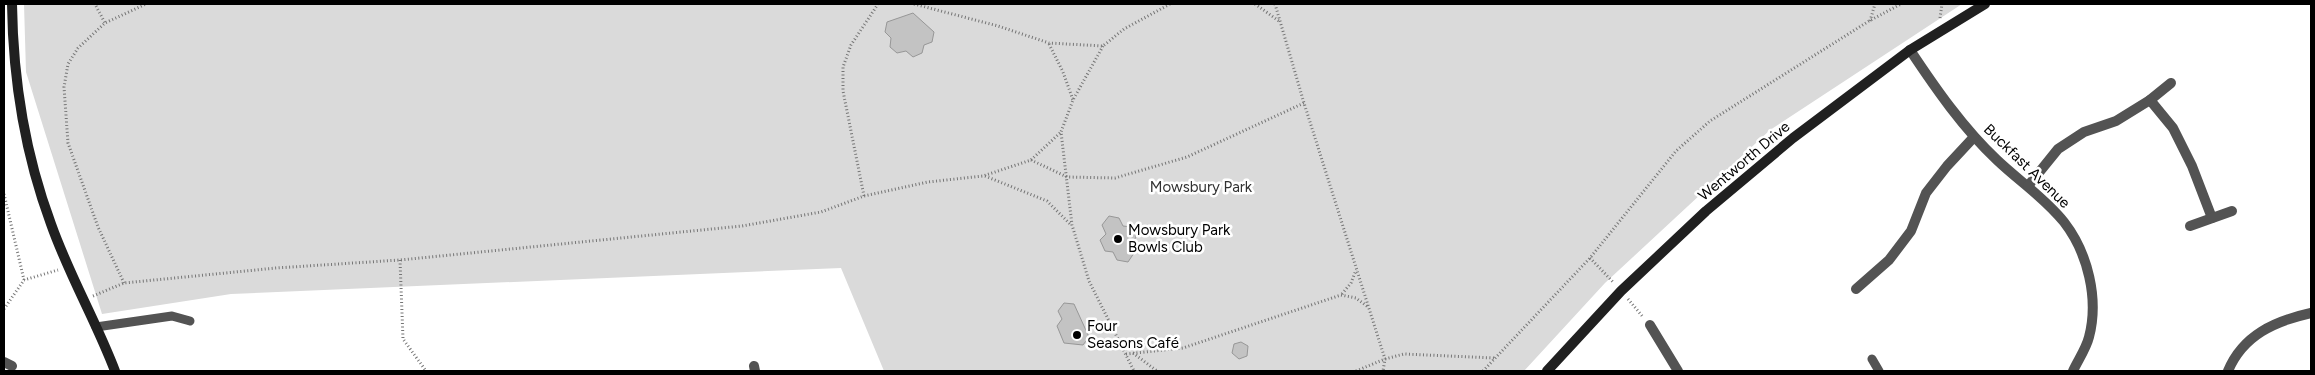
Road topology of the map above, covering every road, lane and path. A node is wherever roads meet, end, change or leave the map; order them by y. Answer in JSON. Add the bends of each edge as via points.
{"nodes":[{"id":1,"x":12,"y":4,"type":"edge"},
{"id":2,"x":146,"y":4,"type":"edge"},
{"id":3,"x":878,"y":4,"type":"edge"},
{"id":4,"x":914,"y":4,"type":"edge"},
{"id":5,"x":1170,"y":4,"type":"edge"},
{"id":6,"x":1255,"y":4,"type":"edge"},
{"id":7,"x":1275,"y":4,"type":"edge"},
{"id":8,"x":1874,"y":4,"type":"edge"},
{"id":9,"x":1901,"y":4,"type":"edge"},
{"id":10,"x":1986,"y":4,"type":"edge"},
{"id":11,"x":96,"y":6,"type":"dead end"},
{"id":12,"x":1869,"y":21,"type":"junction"},
{"id":13,"x":1280,"y":22,"type":"junction"},
{"id":14,"x":105,"y":23,"type":"junction"},
{"id":15,"x":1049,"y":44,"type":"junction"},
{"id":16,"x":1103,"y":46,"type":"junction"},
{"id":17,"x":1910,"y":50,"type":"junction"},
{"id":18,"x":2171,"y":83,"type":"dead end"},
{"id":19,"x":1073,"y":100,"type":"junction"},
{"id":20,"x":2150,"y":100,"type":"junction"},
{"id":21,"x":1304,"y":103,"type":"junction"},
{"id":22,"x":1061,"y":132,"type":"junction"},
{"id":23,"x":1974,"y":137,"type":"junction"},
{"id":24,"x":1031,"y":160,"type":"junction"},
{"id":25,"x":983,"y":176,"type":"junction"},
{"id":26,"x":1067,"y":177,"type":"junction"},
{"id":27,"x":2028,"y":186,"type":"junction"},
{"id":28,"x":4,"y":194,"type":"edge"},
{"id":29,"x":864,"y":196,"type":"junction"},
{"id":30,"x":2232,"y":211,"type":"dead end"},
{"id":31,"x":2212,"y":218,"type":"junction"},
{"id":32,"x":1072,"y":225,"type":"junction"},
{"id":33,"x":2190,"y":226,"type":"dead end"},
{"id":34,"x":400,"y":260,"type":"junction"},
{"id":35,"x":68,"y":267,"type":"junction"},
{"id":36,"x":1357,"y":269,"type":"junction"},
{"id":37,"x":24,"y":280,"type":"junction"},
{"id":38,"x":124,"y":283,"type":"junction"},
{"id":39,"x":1856,"y":289,"type":"dead end"},
{"id":40,"x":1342,"y":295,"type":"junction"},
{"id":41,"x":84,"y":300,"type":"junction"},
{"id":42,"x":1369,"y":307,"type":"junction"},
{"id":43,"x":4,"y":309,"type":"edge"},
{"id":44,"x":2311,"y":313,"type":"edge"},
{"id":45,"x":190,"y":321,"type":"dead end"},
{"id":46,"x":1650,"y":325,"type":"dead end"},
{"id":47,"x":96,"y":327,"type":"junction"},
{"id":48,"x":1133,"y":353,"type":"junction"},
{"id":49,"x":1126,"y":354,"type":"junction"},
{"id":50,"x":1494,"y":358,"type":"junction"},
{"id":51,"x":1385,"y":359,"type":"junction"},
{"id":52,"x":1872,"y":359,"type":"dead end"},
{"id":53,"x":115,"y":371,"type":"edge"},
{"id":54,"x":426,"y":371,"type":"edge"},
{"id":55,"x":1134,"y":371,"type":"edge"},
{"id":56,"x":1157,"y":371,"type":"edge"},
{"id":57,"x":1356,"y":371,"type":"edge"},
{"id":58,"x":1383,"y":371,"type":"edge"},
{"id":59,"x":1483,"y":371,"type":"edge"},
{"id":60,"x":1547,"y":371,"type":"edge"},
{"id":61,"x":1678,"y":371,"type":"edge"},
{"id":62,"x":1879,"y":371,"type":"edge"},
{"id":63,"x":2073,"y":371,"type":"edge"},
{"id":64,"x":2228,"y":371,"type":"edge"}],
"edges":[{"from":1,"to":35,"type":"street","via":[[12,41],[22,122],[36,179]]},
{"from":2,"to":14,"type":"path"},
{"from":3,"to":29,"type":"path","via":[[851,45],[843,67],[843,91]]},
{"from":4,"to":15,"type":"path","via":[[998,26]]},
{"from":5,"to":16,"type":"path","via":[[1124,29]]},
{"from":6,"to":13,"type":"path"},
{"from":7,"to":13,"type":"path"},
{"from":8,"to":12,"type":"path"},
{"from":9,"to":12,"type":"path"},
{"from":10,"to":17,"type":"street","name":"Wentworth Drive"},
{"from":11,"to":14,"type":"path"},
{"from":12,"to":50,"type":"path","via":[[1710,121],[1676,151],[1590,258]]},
{"from":13,"to":21,"type":"path"},
{"from":14,"to":38,"type":"path","via":[[78,48],[68,64],[64,87],[68,143],[98,227]]},
{"from":15,"to":16,"type":"path"},
{"from":15,"to":19,"type":"path","via":[[1064,72]]},
{"from":16,"to":19,"type":"path"},
{"from":17,"to":23,"type":"street","name":"Buckfast Avenue","via":[[1938,93]]},
{"from":17,"to":60,"type":"street","name":"Wentworth Drive","via":[[1793,138],[1706,211],[1621,291]]},
{"from":18,"to":20,"type":"street"},
{"from":19,"to":22,"type":"path"},
{"from":20,"to":27,"type":"street","via":[[2116,120],[2084,132],[2058,150]]},
{"from":20,"to":31,"type":"street","via":[[2173,128]]},
{"from":21,"to":26,"type":"path","via":[[1187,157],[1115,178]]},
{"from":21,"to":36,"type":"path"},
{"from":22,"to":24,"type":"path"},
{"from":22,"to":26,"type":"path"},
{"from":23,"to":27,"type":"street","name":"Buckfast Avenue"},
{"from":23,"to":39,"type":"street","via":[[1926,193],[1911,231],[1889,260]]},
{"from":24,"to":25,"type":"path"},
{"from":24,"to":26,"type":"path"},
{"from":25,"to":29,"type":"path","via":[[928,182]]},
{"from":25,"to":32,"type":"path","via":[[1047,201]]},
{"from":26,"to":32,"type":"path"},
{"from":27,"to":63,"type":"street","name":"Buckfast Avenue","via":[[2064,223],[2080,249],[2089,274],[2093,310],[2089,338]]},
{"from":28,"to":37,"type":"path"},
{"from":29,"to":34,"type":"path","via":[[821,212],[742,226]]},
{"from":30,"to":31,"type":"street"},
{"from":31,"to":33,"type":"street"},
{"from":32,"to":49,"type":"path","via":[[1090,281]]},
{"from":34,"to":38,"type":"path"},
{"from":34,"to":54,"type":"path","via":[[403,339]]},
{"from":35,"to":37,"type":"path"},
{"from":35,"to":41,"type":"street"},
{"from":36,"to":40,"type":"path"},
{"from":36,"to":42,"type":"path"},
{"from":37,"to":43,"type":"path"},
{"from":38,"to":41,"type":"path"},
{"from":40,"to":42,"type":"path","via":[[1356,298]]},
{"from":40,"to":48,"type":"path","via":[[1183,348]]},
{"from":41,"to":47,"type":"street"},
{"from":42,"to":51,"type":"path"},
{"from":44,"to":64,"type":"street","via":[[2285,318],[2254,336],[2235,355]]},
{"from":45,"to":47,"type":"lane","via":[[172,316]]},
{"from":46,"to":61,"type":"street"},
{"from":47,"to":53,"type":"street"},
{"from":48,"to":49,"type":"path"},
{"from":48,"to":56,"type":"path"},
{"from":49,"to":55,"type":"path"},
{"from":50,"to":51,"type":"path","via":[[1404,354]]},
{"from":50,"to":59,"type":"path"},
{"from":51,"to":57,"type":"path"},
{"from":51,"to":58,"type":"path"},
{"from":52,"to":62,"type":"lane"}]}
